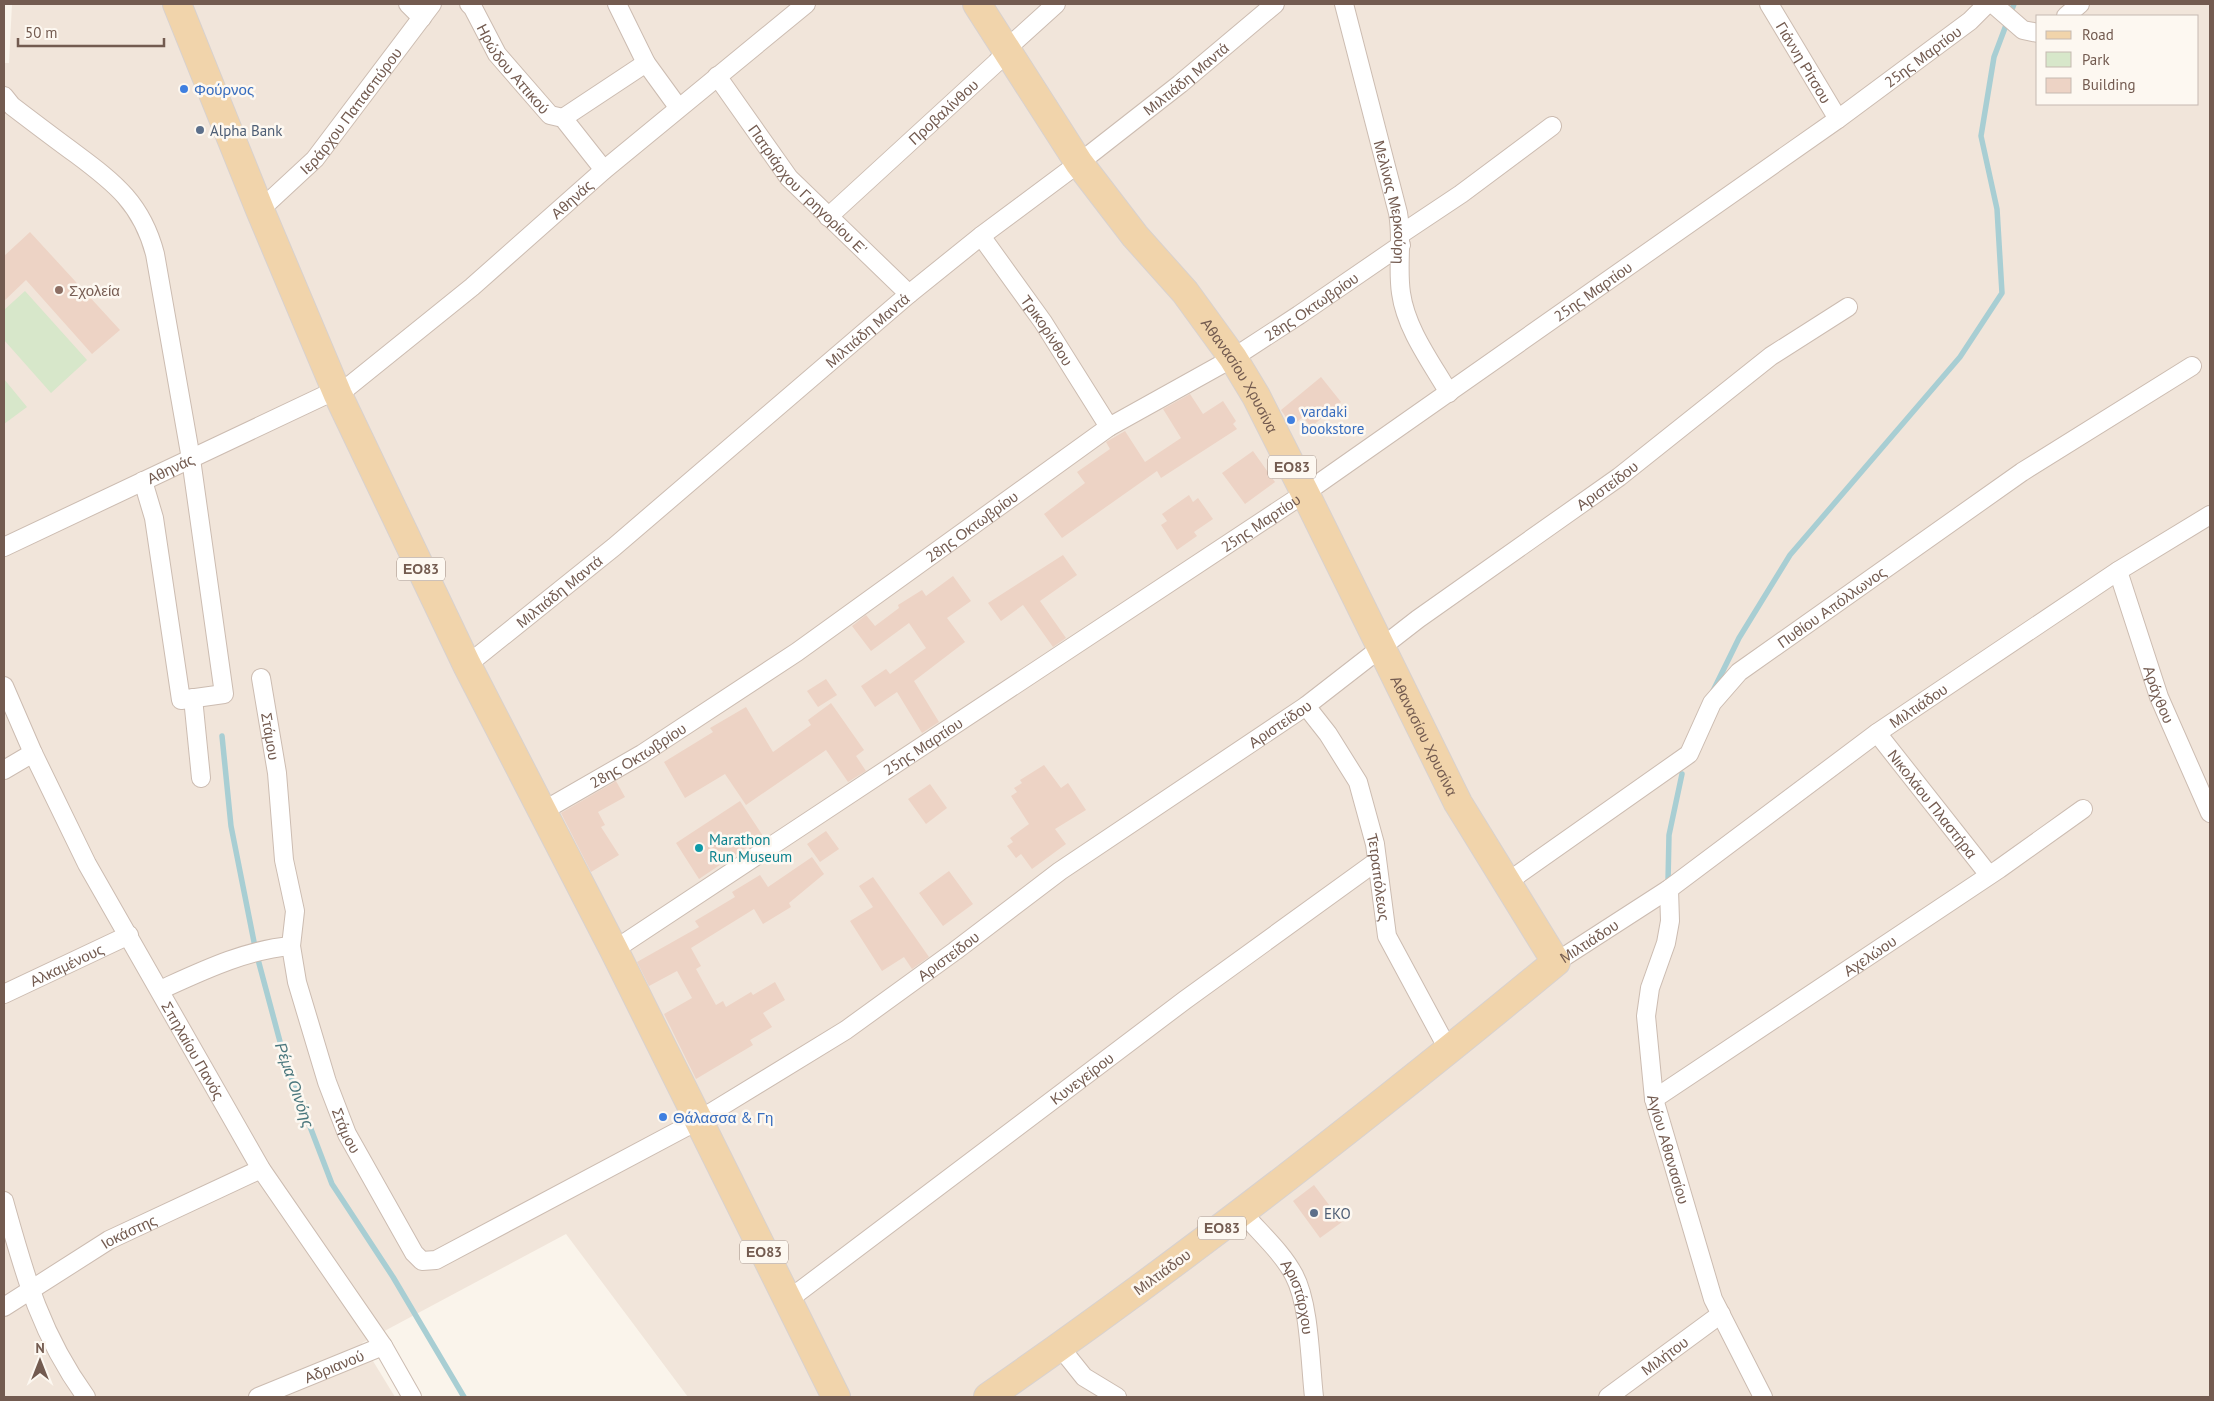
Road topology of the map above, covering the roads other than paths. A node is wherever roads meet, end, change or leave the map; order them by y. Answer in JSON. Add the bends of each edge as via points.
{"nodes":[{"id":1,"x":177,"y":4,"type":"edge"},
{"id":2,"x":408,"y":4,"type":"edge"},
{"id":3,"x":432,"y":4,"type":"edge"},
{"id":4,"x":469,"y":4,"type":"edge"},
{"id":5,"x":616,"y":4,"type":"edge"},
{"id":6,"x":806,"y":4,"type":"edge"},
{"id":7,"x":976,"y":4,"type":"edge"},
{"id":8,"x":1056,"y":4,"type":"edge"},
{"id":9,"x":1275,"y":4,"type":"edge"},
{"id":10,"x":1344,"y":4,"type":"edge"},
{"id":11,"x":1769,"y":4,"type":"edge"},
{"id":12,"x":1987,"y":4,"type":"edge"},
{"id":13,"x":1993,"y":4,"type":"edge"},
{"id":14,"x":2080,"y":4,"type":"edge"},
{"id":15,"x":2067,"y":15,"type":"edge"},
{"id":16,"x":422,"y":18,"type":"junction"},
{"id":17,"x":2036,"y":33,"type":"edge"},
{"id":18,"x":1006,"y":50,"type":"junction"},
{"id":19,"x":646,"y":63,"type":"junction"},
{"id":20,"x":717,"y":76,"type":"junction"},
{"id":21,"x":4,"y":96,"type":"edge"},
{"id":22,"x":678,"y":108,"type":"junction"},
{"id":23,"x":563,"y":118,"type":"junction"},
{"id":24,"x":1838,"y":119,"type":"junction"},
{"id":25,"x":1552,"y":126,"type":"dead end"},
{"id":26,"x":1080,"y":163,"type":"junction"},
{"id":27,"x":604,"y":170,"type":"junction"},
{"id":28,"x":260,"y":210,"type":"junction"},
{"id":29,"x":828,"y":217,"type":"junction"},
{"id":30,"x":981,"y":236,"type":"junction"},
{"id":31,"x":1401,"y":239,"type":"junction"},
{"id":32,"x":909,"y":294,"type":"junction"},
{"id":33,"x":1848,"y":307,"type":"dead end"},
{"id":34,"x":1233,"y":358,"type":"junction"},
{"id":35,"x":2192,"y":366,"type":"dead end"},
{"id":36,"x":337,"y":392,"type":"junction"},
{"id":37,"x":1449,"y":393,"type":"junction"},
{"id":38,"x":1109,"y":427,"type":"junction"},
{"id":39,"x":191,"y":459,"type":"junction"},
{"id":40,"x":143,"y":481,"type":"junction"},
{"id":41,"x":1305,"y":493,"type":"junction"},
{"id":42,"x":2210,"y":515,"type":"edge"},
{"id":43,"x":4,"y":547,"type":"edge"},
{"id":44,"x":2118,"y":571,"type":"junction"},
{"id":45,"x":1382,"y":647,"type":"junction"},
{"id":46,"x":467,"y":665,"type":"junction"},
{"id":47,"x":260,"y":678,"type":"dead end"},
{"id":48,"x":4,"y":686,"type":"edge"},
{"id":49,"x":193,"y":698,"type":"junction"},
{"id":50,"x":1306,"y":706,"type":"junction"},
{"id":51,"x":1877,"y":733,"type":"junction"},
{"id":52,"x":33,"y":753,"type":"junction"},
{"id":53,"x":4,"y":770,"type":"edge"},
{"id":54,"x":201,"y":778,"type":"dead end"},
{"id":55,"x":2083,"y":809,"type":"dead end"},
{"id":56,"x":544,"y":811,"type":"junction"},
{"id":57,"x":2210,"y":813,"type":"edge"},
{"id":58,"x":1378,"y":861,"type":"junction"},
{"id":59,"x":1989,"y":875,"type":"junction"},
{"id":60,"x":1506,"y":883,"type":"junction"},
{"id":61,"x":1669,"y":889,"type":"junction"},
{"id":62,"x":129,"y":935,"type":"junction"},
{"id":63,"x":291,"y":946,"type":"junction"},
{"id":64,"x":614,"y":950,"type":"junction"},
{"id":65,"x":1556,"y":962,"type":"junction"},
{"id":66,"x":160,"y":990,"type":"junction"},
{"id":67,"x":4,"y":994,"type":"edge"},
{"id":68,"x":1449,"y":1051,"type":"junction"},
{"id":69,"x":1654,"y":1099,"type":"junction"},
{"id":70,"x":699,"y":1120,"type":"junction"},
{"id":71,"x":260,"y":1169,"type":"junction"},
{"id":72,"x":4,"y":1201,"type":"edge"},
{"id":73,"x":1242,"y":1212,"type":"junction"},
{"id":74,"x":29,"y":1291,"type":"junction"},
{"id":75,"x":788,"y":1300,"type":"junction"},
{"id":76,"x":4,"y":1307,"type":"edge"},
{"id":77,"x":1721,"y":1314,"type":"junction"},
{"id":78,"x":383,"y":1346,"type":"junction"},
{"id":79,"x":1060,"y":1347,"type":"junction"},
{"id":80,"x":86,"y":1397,"type":"edge"},
{"id":81,"x":258,"y":1397,"type":"edge"},
{"id":82,"x":412,"y":1397,"type":"edge"},
{"id":83,"x":836,"y":1397,"type":"edge"},
{"id":84,"x":988,"y":1397,"type":"edge"},
{"id":85,"x":1117,"y":1397,"type":"edge"},
{"id":86,"x":1314,"y":1397,"type":"edge"},
{"id":87,"x":1608,"y":1397,"type":"edge"},
{"id":88,"x":1763,"y":1397,"type":"edge"}],
"edges":[{"from":1,"to":28,"type":"main road","number":"ΕΟ83"},
{"from":2,"to":16,"type":"street"},
{"from":3,"to":16,"type":"street","name":"Ιεράρχου Παπασπύρου"},
{"from":4,"to":23,"type":"street","name":"Ηρώδου Αττικού","via":[[497,54],[550,115]]},
{"from":5,"to":19,"type":"street"},
{"from":6,"to":20,"type":"street","name":"Αθηνάς"},
{"from":7,"to":18,"type":"main road","name":"Αθανασίου Χρυσίνα","number":"ΕΟ83"},
{"from":8,"to":18,"type":"street","name":"Προβαλίνθου"},
{"from":9,"to":26,"type":"street","name":"Μιλτιάδη Μαντά"},
{"from":10,"to":31,"type":"street","name":"Μελίνας Μερκούρη","via":[[1398,213]]},
{"from":11,"to":24,"type":"street","name":"Γιάννη Ρίτσου"},
{"from":12,"to":24,"type":"street","name":"25ης Μαρτίου","via":[[1970,21]]},
{"from":13,"to":17,"type":"street","via":[[2023,30]]},
{"from":14,"to":15,"type":"street"},
{"from":16,"to":28,"type":"street","name":"Ιεράρχου Παπασπύρου","via":[[315,158]]},
{"from":18,"to":26,"type":"main road","name":"Αθανασίου Χρυσίνα","number":"ΕΟ83"},
{"from":18,"to":29,"type":"street","name":"Προβαλίνθου","via":[[996,63]]},
{"from":19,"to":22,"type":"street"},
{"from":19,"to":23,"type":"street"},
{"from":20,"to":22,"type":"street","name":"Αθηνάς"},
{"from":20,"to":29,"type":"street","name":"Πατριάρχου Γρηγορίου Ε'","via":[[789,178]]},
{"from":21,"to":39,"type":"street","via":[[12,106],[112,182],[131,202],[143,222],[154,254]]},
{"from":22,"to":27,"type":"street","name":"Αθηνάς"},
{"from":23,"to":27,"type":"street","name":"Ηρώδου Αττικού"},
{"from":24,"to":37,"type":"street","name":"25ης Μαρτίου"},
{"from":25,"to":31,"type":"street","name":"28ης Οκτωβρίου"},
{"from":26,"to":30,"type":"street","name":"Μιλτιάδη Μαντά"},
{"from":26,"to":34,"type":"main road","name":"Αθανασίου Χρυσίνα","number":"ΕΟ83","via":[[1130,231],[1191,300]]},
{"from":27,"to":36,"type":"street","name":"Αθηνάς","via":[[472,287]]},
{"from":28,"to":36,"type":"main road","number":"ΕΟ83"},
{"from":29,"to":32,"type":"street","name":"Πατριάρχου Γρηγορίου Ε'"},
{"from":30,"to":32,"type":"street","name":"Μιλτιάδη Μαντά"},
{"from":30,"to":38,"type":"street","name":"Τρικορίνθου","via":[[1043,322]]},
{"from":31,"to":34,"type":"street","name":"28ης Οκτωβρίου","via":[[1299,315]]},
{"from":31,"to":37,"type":"street","name":"Μελίνας Μερκούρη","via":[[1400,283],[1404,308]]},
{"from":32,"to":46,"type":"street","name":"Μιλτιάδη Μαντά","via":[[614,547]]},
{"from":33,"to":45,"type":"street","name":"Αριστείδου","via":[[1771,356],[1619,477]]},
{"from":34,"to":38,"type":"street","name":"28ης Οκτωβρίου"},
{"from":34,"to":41,"type":"main road","name":"Αθανασίου Χρυσίνα","number":"ΕΟ83"},
{"from":35,"to":60,"type":"street","name":"Πυθίου Απόλλωνος","via":[[2022,472],[1739,672],[1712,702],[1689,754]]},
{"from":36,"to":39,"type":"street","name":"Αθηνάς"},
{"from":36,"to":46,"type":"main road","number":"ΕΟ83"},
{"from":37,"to":41,"type":"street","name":"25ης Μαρτίου"},
{"from":38,"to":56,"type":"street","name":"28ης Οκτωβρίου","via":[[797,652],[642,754]]},
{"from":39,"to":40,"type":"street","name":"Αθηνάς"},
{"from":39,"to":49,"type":"street","via":[[224,694]]},
{"from":40,"to":43,"type":"street","name":"Αθηνάς"},
{"from":40,"to":49,"type":"street","via":[[154,518],[181,700]]},
{"from":41,"to":45,"type":"main road","name":"Αθανασίου Χρυσίνα","number":"ΕΟ83"},
{"from":41,"to":64,"type":"street","name":"25ης Μαρτίου"},
{"from":42,"to":44,"type":"street","name":"Μιλτιάδου"},
{"from":44,"to":51,"type":"street","name":"Μιλτιάδου"},
{"from":44,"to":57,"type":"street","name":"Αράχθου","via":[[2159,697]]},
{"from":45,"to":50,"type":"street","name":"Αριστείδου"},
{"from":45,"to":60,"type":"main road","name":"Αθανασίου Χρυσίνα","number":"ΕΟ83","via":[[1458,803]]},
{"from":46,"to":56,"type":"main road","number":"ΕΟ83"},
{"from":47,"to":63,"type":"street","name":"Στάμου","via":[[277,773],[284,860],[295,911]]},
{"from":48,"to":52,"type":"street","name":"Σπηλαίου Πανός"},
{"from":49,"to":54,"type":"street"},
{"from":50,"to":58,"type":"street","name":"Τετραπόλεως","via":[[1358,782]]},
{"from":50,"to":70,"type":"street","name":"Αριστείδου","via":[[1060,871],[846,1030]]},
{"from":51,"to":59,"type":"street","name":"Νικολάου Πλαστήρα"},
{"from":51,"to":61,"type":"street","name":"Μιλτιάδου"},
{"from":52,"to":53,"type":"street"},
{"from":52,"to":62,"type":"street","name":"Σπηλαίου Πανός","via":[[87,864]]},
{"from":55,"to":59,"type":"street","name":"Αχελώου"},
{"from":56,"to":64,"type":"main road","number":"ΕΟ83"},
{"from":58,"to":68,"type":"street","name":"Τετραπόλεως","via":[[1387,936]]},
{"from":58,"to":75,"type":"street","name":"Κυνεγείρου","via":[[1185,1000]]},
{"from":59,"to":69,"type":"street","name":"Αχελώου"},
{"from":60,"to":65,"type":"main road","name":"Αθανασίου Χρυσίνα","number":"ΕΟ83"},
{"from":61,"to":65,"type":"street","name":"Μιλτιάδου"},
{"from":61,"to":69,"type":"street","name":"Αγίου Αθανασίου","via":[[1670,922],[1650,988],[1646,1016]]},
{"from":62,"to":66,"type":"street","name":"Σπηλαίου Πανός"},
{"from":62,"to":67,"type":"street","name":"Αλκαμένους"},
{"from":63,"to":66,"type":"street","via":[[241,956]]},
{"from":63,"to":70,"type":"street","name":"Στάμου","via":[[297,982],[327,1082],[347,1134],[414,1253],[422,1261],[436,1260]]},
{"from":64,"to":70,"type":"main road","number":"ΕΟ83"},
{"from":65,"to":68,"type":"main road","name":"Μιλτιάδου","number":"ΕΟ83"},
{"from":66,"to":71,"type":"street","name":"Σπηλαίου Πανός"},
{"from":68,"to":73,"type":"main road","name":"Μιλτιάδου","number":"ΕΟ83"},
{"from":69,"to":77,"type":"street","name":"Αγίου Αθανασίου"},
{"from":70,"to":75,"type":"main road","number":"ΕΟ83"},
{"from":71,"to":74,"type":"street","name":"Ιοκάστης","via":[[109,1240]]},
{"from":71,"to":78,"type":"street","name":"Σπηλαίου Πανός"},
{"from":72,"to":74,"type":"street"},
{"from":73,"to":79,"type":"main road","name":"Μιλτιάδου","number":"ΕΟ83"},
{"from":73,"to":86,"type":"street","name":"Αριστάρχου","via":[[1289,1266],[1297,1280],[1305,1309]]},
{"from":74,"to":76,"type":"street","name":"Ιοκάστης"},
{"from":74,"to":80,"type":"street","via":[[56,1351]]},
{"from":75,"to":83,"type":"main road","number":"ΕΟ83"},
{"from":77,"to":87,"type":"street","name":"Μιλήτου"},
{"from":77,"to":88,"type":"street","name":"Αγίου Αθανασίου"},
{"from":78,"to":81,"type":"street","name":"Αδριανού"},
{"from":78,"to":82,"type":"street","name":"Σπηλαίου Πανός"},
{"from":79,"to":84,"type":"main road","name":"Μιλτιάδου","number":"ΕΟ83"},
{"from":79,"to":85,"type":"street","via":[[1084,1377]]}]}
